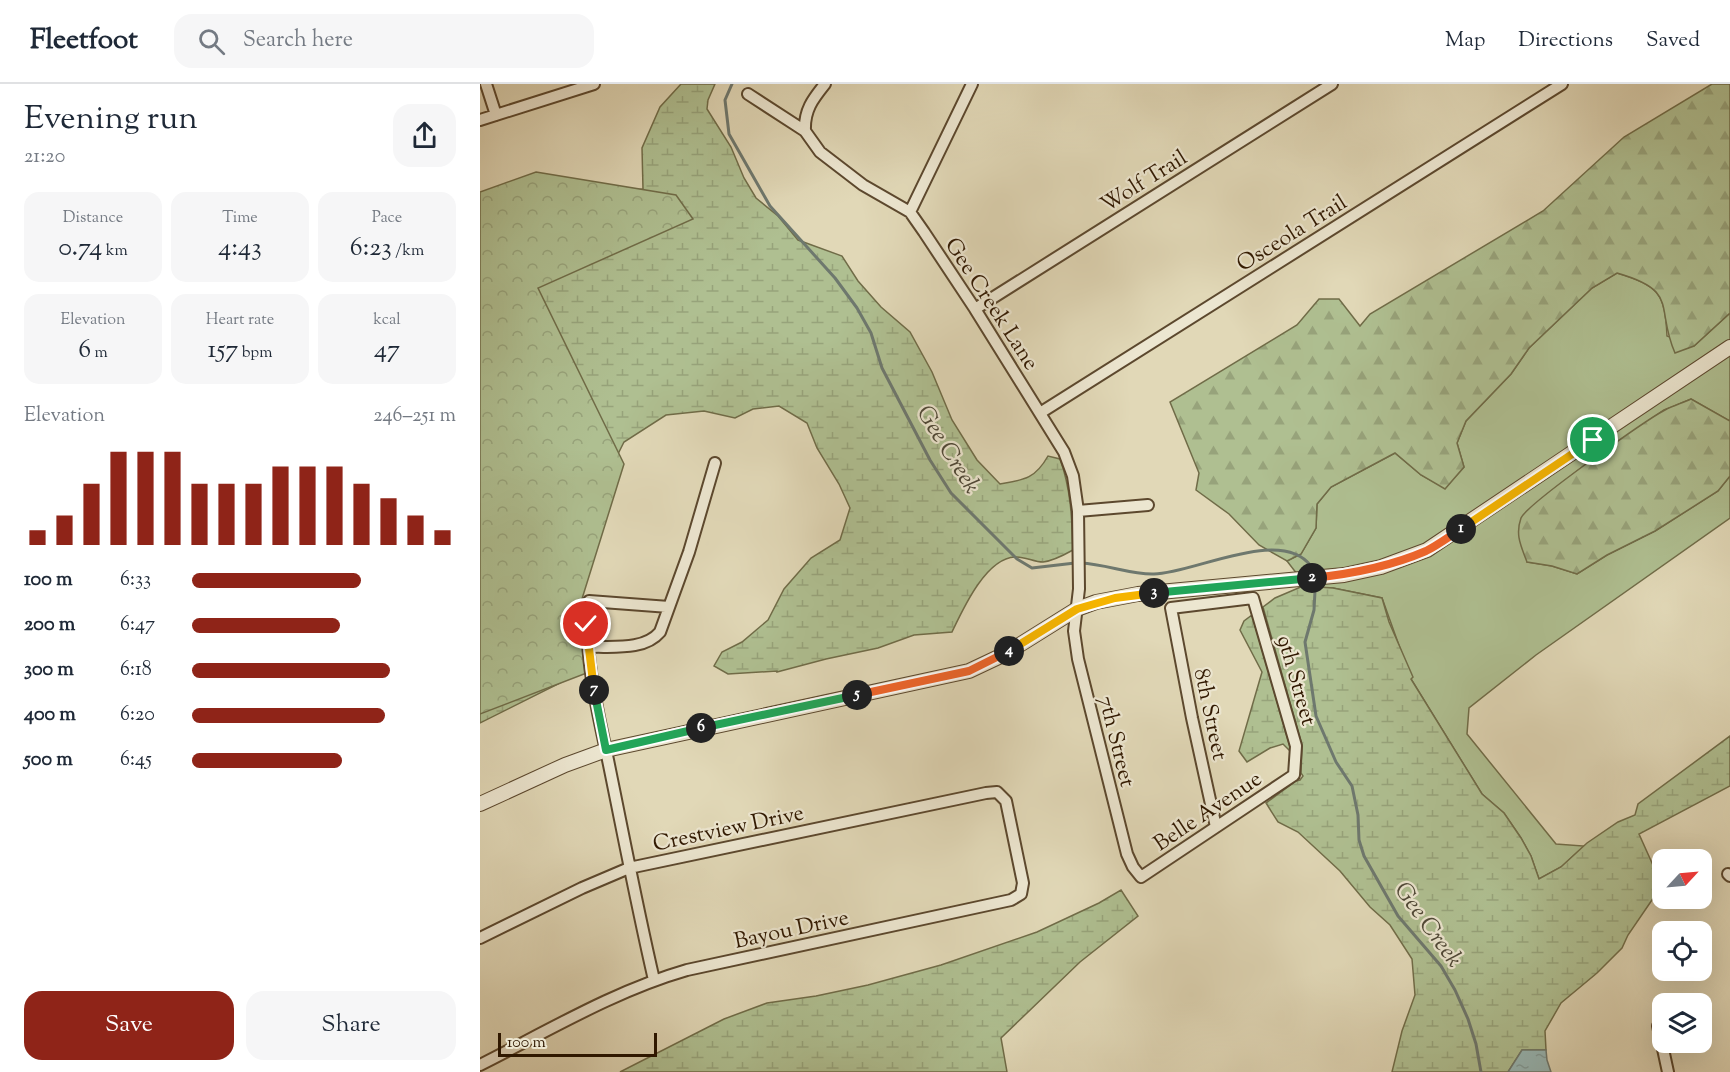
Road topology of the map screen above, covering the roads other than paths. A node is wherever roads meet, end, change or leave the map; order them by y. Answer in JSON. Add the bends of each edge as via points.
{"nodes":[{"id":1,"x":486,"y":84,"type":"edge"},
{"id":2,"x":594,"y":84,"type":"edge"},
{"id":3,"x":825,"y":84,"type":"edge"},
{"id":4,"x":972,"y":84,"type":"edge"},
{"id":5,"x":1332,"y":84,"type":"edge"},
{"id":6,"x":1562,"y":84,"type":"edge"},
{"id":7,"x":748,"y":94,"type":"dead end"},
{"id":8,"x":496,"y":115,"type":"junction"},
{"id":9,"x":480,"y":120,"type":"edge"},
{"id":10,"x":805,"y":131,"type":"junction"},
{"id":11,"x":910,"y":213,"type":"junction"},
{"id":12,"x":975,"y":309,"type":"junction"},
{"id":13,"x":1730,"y":347,"type":"edge"},
{"id":14,"x":1040,"y":413,"type":"junction"},
{"id":15,"x":715,"y":463,"type":"dead end"},
{"id":16,"x":1148,"y":505,"type":"dead end"},
{"id":17,"x":1078,"y":511,"type":"junction"},
{"id":18,"x":1253,"y":598,"type":"joint"},
{"id":19,"x":669,"y":607,"type":"junction"},
{"id":20,"x":1077,"y":609,"type":"junction"},
{"id":21,"x":589,"y":647,"type":"junction"},
{"id":22,"x":606,"y":750,"type":"junction"},
{"id":23,"x":1294,"y":775,"type":"joint"},
{"id":24,"x":998,"y":792,"type":"joint"},
{"id":25,"x":480,"y":804,"type":"edge"},
{"id":26,"x":1216,"y":827,"type":"junction"},
{"id":27,"x":629,"y":868,"type":"junction"},
{"id":28,"x":1141,"y":877,"type":"joint"},
{"id":29,"x":480,"y":938,"type":"edge"},
{"id":30,"x":654,"y":980,"type":"junction"},
{"id":31,"x":1664,"y":1053,"type":"edge"},
{"id":32,"x":480,"y":1065,"type":"edge"},
{"id":33,"x":1668,"y":1072,"type":"edge"}],
"edges":[{"from":1,"to":8,"type":"street"},
{"from":2,"to":8,"type":"street"},
{"from":3,"to":10,"type":"street","via":[[810,102],[804,118]]},
{"from":4,"to":11,"type":"street"},
{"from":5,"to":12,"type":"street","name":"Wolf Trail"},
{"from":6,"to":14,"type":"street","name":"Osceola Trail"},
{"from":7,"to":10,"type":"street","name":"Gee Creek Lane"},
{"from":8,"to":9,"type":"street"},
{"from":10,"to":11,"type":"street","name":"Gee Creek Lane","via":[[820,152],[863,185]]},
{"from":11,"to":12,"type":"street","name":"Gee Creek Lane"},
{"from":12,"to":14,"type":"street","name":"Gee Creek Lane"},
{"from":13,"to":20,"type":"street","via":[[1427,550],[1381,567],[1344,575],[1138,594]]},
{"from":14,"to":17,"type":"street","name":"Gee Creek Lane","via":[[1064,452]]},
{"from":15,"to":19,"type":"street"},
{"from":16,"to":17,"type":"street"},
{"from":17,"to":20,"type":"street","name":"Gee Creek Lane"},
{"from":18,"to":23,"type":"street","name":"9th Street","via":[[1296,746]]},
{"from":18,"to":26,"type":"street","name":"8th Street","via":[[1171,608]]},
{"from":19,"to":21,"type":"street","via":[[660,632],[642,645]]},
{"from":19,"to":21,"type":"street","via":[[589,601]]},
{"from":20,"to":22,"type":"street","via":[[1005,654],[969,671]]},
{"from":20,"to":28,"type":"street","name":"7th Street","via":[[1074,631],[1078,659],[1127,854]]},
{"from":21,"to":22,"type":"street"},
{"from":22,"to":25,"type":"street"},
{"from":22,"to":27,"type":"street"},
{"from":23,"to":26,"type":"street","name":"Belle Avenue"},
{"from":24,"to":27,"type":"street","name":"Crestview Drive"},
{"from":24,"to":30,"type":"street","name":"Bayou Drive","via":[[1006,801],[1023,884],[1021,894],[1011,900]]},
{"from":26,"to":28,"type":"street","name":"Belle Avenue"},
{"from":27,"to":29,"type":"street","name":"Crestview Drive"},
{"from":27,"to":30,"type":"street"},
{"from":30,"to":32,"type":"street","name":"Bayou Drive"},
{"from":31,"to":33,"type":"street"}]}
